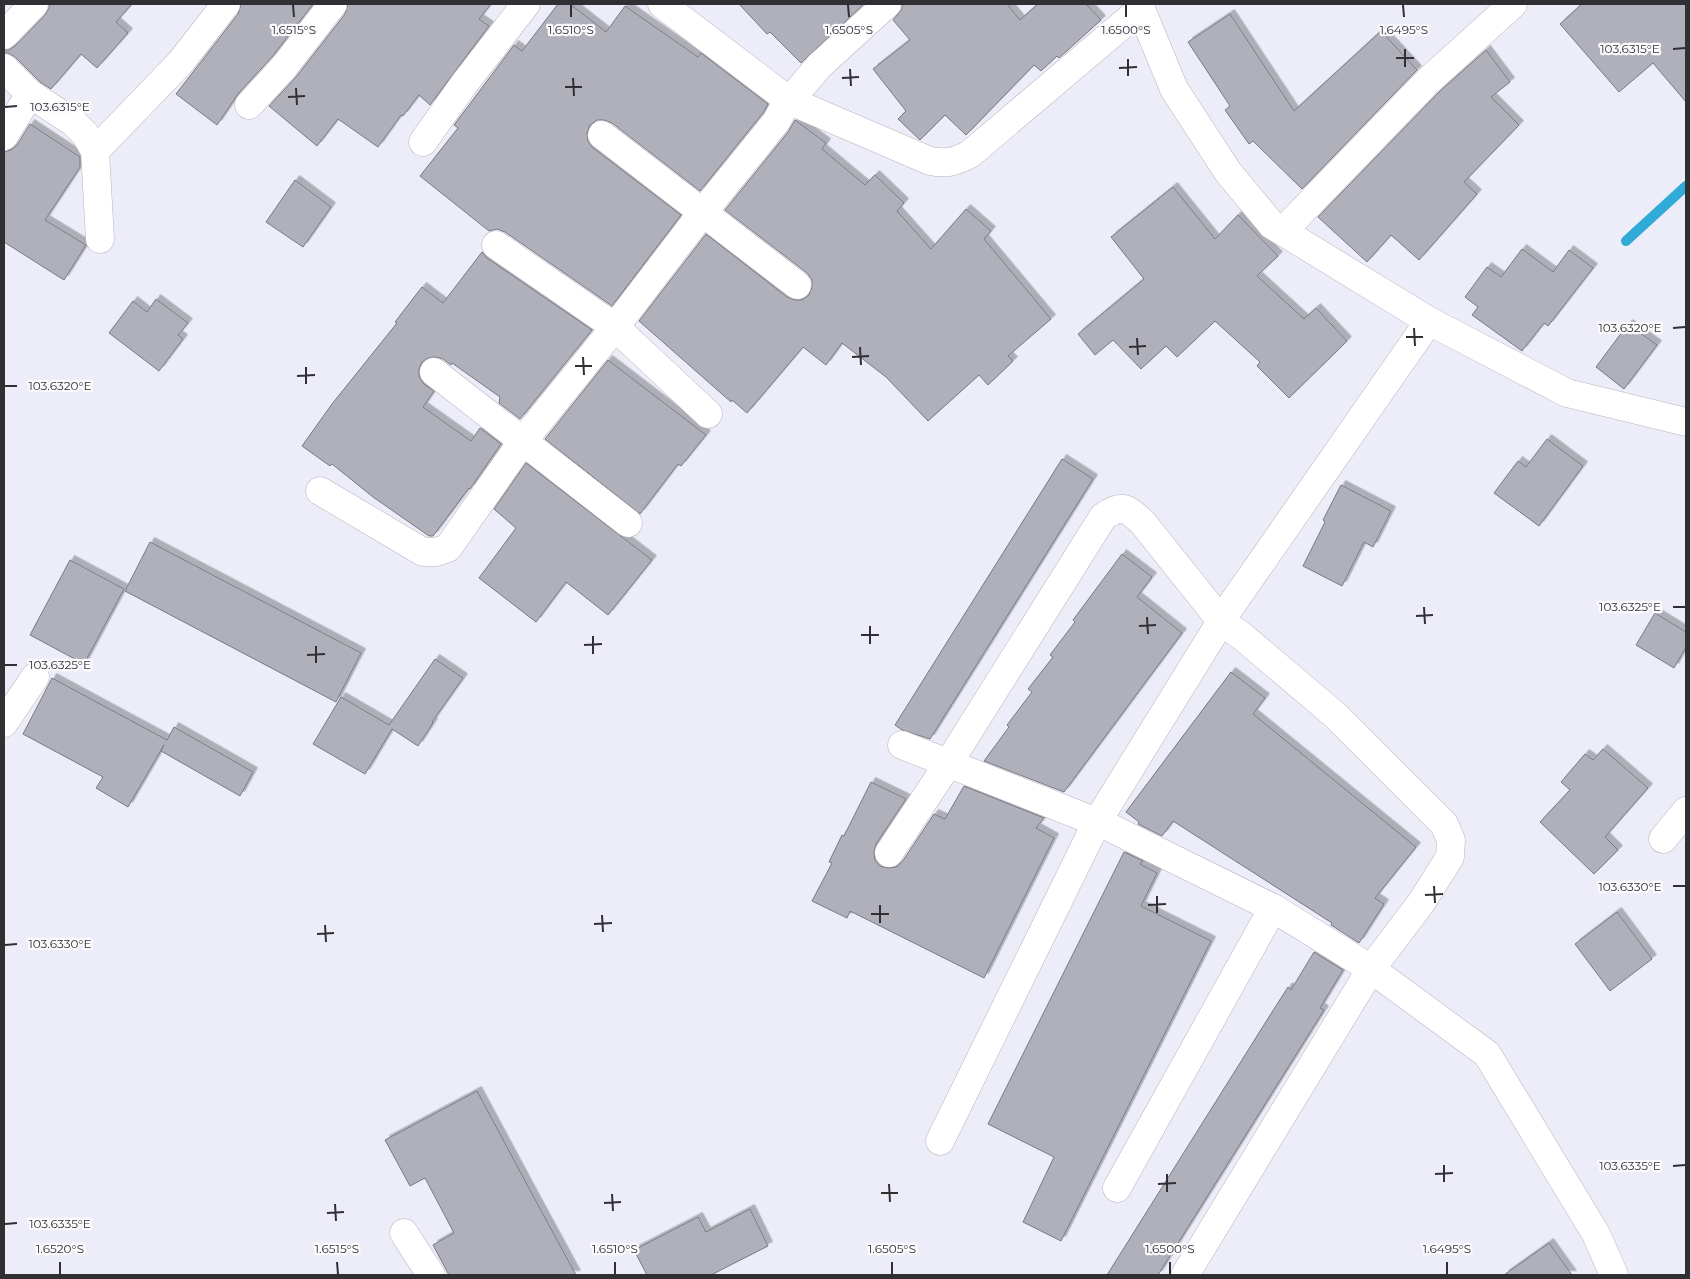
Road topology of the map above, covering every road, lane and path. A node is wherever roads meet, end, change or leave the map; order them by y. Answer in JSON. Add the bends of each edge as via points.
{"nodes":[{"id":1,"x":34,"y":4,"type":"edge"},
{"id":2,"x":226,"y":4,"type":"edge"},
{"id":3,"x":333,"y":4,"type":"edge"},
{"id":4,"x":526,"y":4,"type":"edge"},
{"id":5,"x":662,"y":4,"type":"edge"},
{"id":6,"x":888,"y":4,"type":"edge"},
{"id":7,"x":1513,"y":4,"type":"edge"},
{"id":8,"x":1140,"y":6,"type":"edge"},
{"id":9,"x":4,"y":35,"type":"edge"},
{"id":10,"x":4,"y":68,"type":"edge"},
{"id":11,"x":30,"y":94,"type":"junction"},
{"id":12,"x":793,"y":96,"type":"junction"},
{"id":13,"x":249,"y":105,"type":"dead end"},
{"id":14,"x":602,"y":135,"type":"dead end"},
{"id":15,"x":4,"y":136,"type":"edge"},
{"id":16,"x":423,"y":142,"type":"dead end"},
{"id":17,"x":95,"y":151,"type":"junction"},
{"id":18,"x":703,"y":212,"type":"junction"},
{"id":19,"x":1283,"y":231,"type":"junction"},
{"id":20,"x":100,"y":239,"type":"dead end"},
{"id":21,"x":496,"y":246,"type":"dead end"},
{"id":22,"x":797,"y":285,"type":"dead end"},
{"id":23,"x":1429,"y":321,"type":"junction"},
{"id":24,"x":615,"y":327,"type":"junction"},
{"id":25,"x":434,"y":372,"type":"dead end"},
{"id":26,"x":708,"y":414,"type":"dead end"},
{"id":27,"x":1686,"y":422,"type":"edge"},
{"id":28,"x":522,"y":442,"type":"junction"},
{"id":29,"x":320,"y":491,"type":"dead end"},
{"id":30,"x":628,"y":523,"type":"dead end"},
{"id":31,"x":1225,"y":616,"type":"junction"},
{"id":32,"x":35,"y":677,"type":"dead end"},
{"id":33,"x":4,"y":723,"type":"edge"},
{"id":34,"x":902,"y":745,"type":"dead end"},
{"id":35,"x":948,"y":764,"type":"junction"},
{"id":36,"x":1686,"y":811,"type":"edge"},
{"id":37,"x":1097,"y":822,"type":"junction"},
{"id":38,"x":1663,"y":839,"type":"dead end"},
{"id":39,"x":889,"y":853,"type":"dead end"},
{"id":40,"x":1273,"y":908,"type":"junction"},
{"id":41,"x":1371,"y":969,"type":"junction"},
{"id":42,"x":940,"y":1141,"type":"dead end"},
{"id":43,"x":1117,"y":1188,"type":"dead end"},
{"id":44,"x":404,"y":1233,"type":"dead end"},
{"id":45,"x":431,"y":1275,"type":"edge"},
{"id":46,"x":1185,"y":1275,"type":"edge"},
{"id":47,"x":1614,"y":1275,"type":"edge"}],
"edges":[{"from":1,"to":9,"type":"street"},
{"from":2,"to":17,"type":"street","via":[[180,63]]},
{"from":3,"to":13,"type":"street","via":[[284,67]]},
{"from":4,"to":16,"type":"street"},
{"from":5,"to":12,"type":"street"},
{"from":6,"to":12,"type":"street","via":[[819,66]]},
{"from":7,"to":19,"type":"street","via":[[1428,81]]},
{"from":8,"to":12,"type":"street","via":[[970,154],[957,161],[930,160]]},
{"from":8,"to":19,"type":"street","via":[[1174,90],[1228,172],[1272,224]]},
{"from":10,"to":11,"type":"street"},
{"from":11,"to":15,"type":"street"},
{"from":11,"to":17,"type":"street","via":[[72,122],[85,134]]},
{"from":12,"to":18,"type":"street","via":[[776,122]]},
{"from":14,"to":18,"type":"street"},
{"from":17,"to":20,"type":"street"},
{"from":18,"to":22,"type":"street"},
{"from":18,"to":24,"type":"street"},
{"from":19,"to":23,"type":"street"},
{"from":21,"to":24,"type":"street"},
{"from":23,"to":27,"type":"street","via":[[1566,393]]},
{"from":23,"to":31,"type":"street"},
{"from":24,"to":26,"type":"street"},
{"from":24,"to":28,"type":"street"},
{"from":25,"to":28,"type":"street"},
{"from":28,"to":29,"type":"street","via":[[448,548],[436,552],[423,552]]},
{"from":28,"to":30,"type":"street"},
{"from":31,"to":35,"type":"street","via":[[1132,512],[1113,509],[1103,517]]},
{"from":31,"to":37,"type":"street"},
{"from":31,"to":41,"type":"street","via":[[1243,637],[1335,715],[1444,824],[1451,840],[1450,857],[1421,903]]},
{"from":32,"to":33,"type":"street"},
{"from":34,"to":35,"type":"street"},
{"from":35,"to":37,"type":"street"},
{"from":35,"to":39,"type":"street"},
{"from":36,"to":38,"type":"street"},
{"from":37,"to":40,"type":"street"},
{"from":37,"to":42,"type":"street"},
{"from":40,"to":41,"type":"street"},
{"from":40,"to":43,"type":"street"},
{"from":41,"to":46,"type":"street"},
{"from":41,"to":47,"type":"street","via":[[1488,1054],[1596,1234]]},
{"from":44,"to":45,"type":"street"}]}
